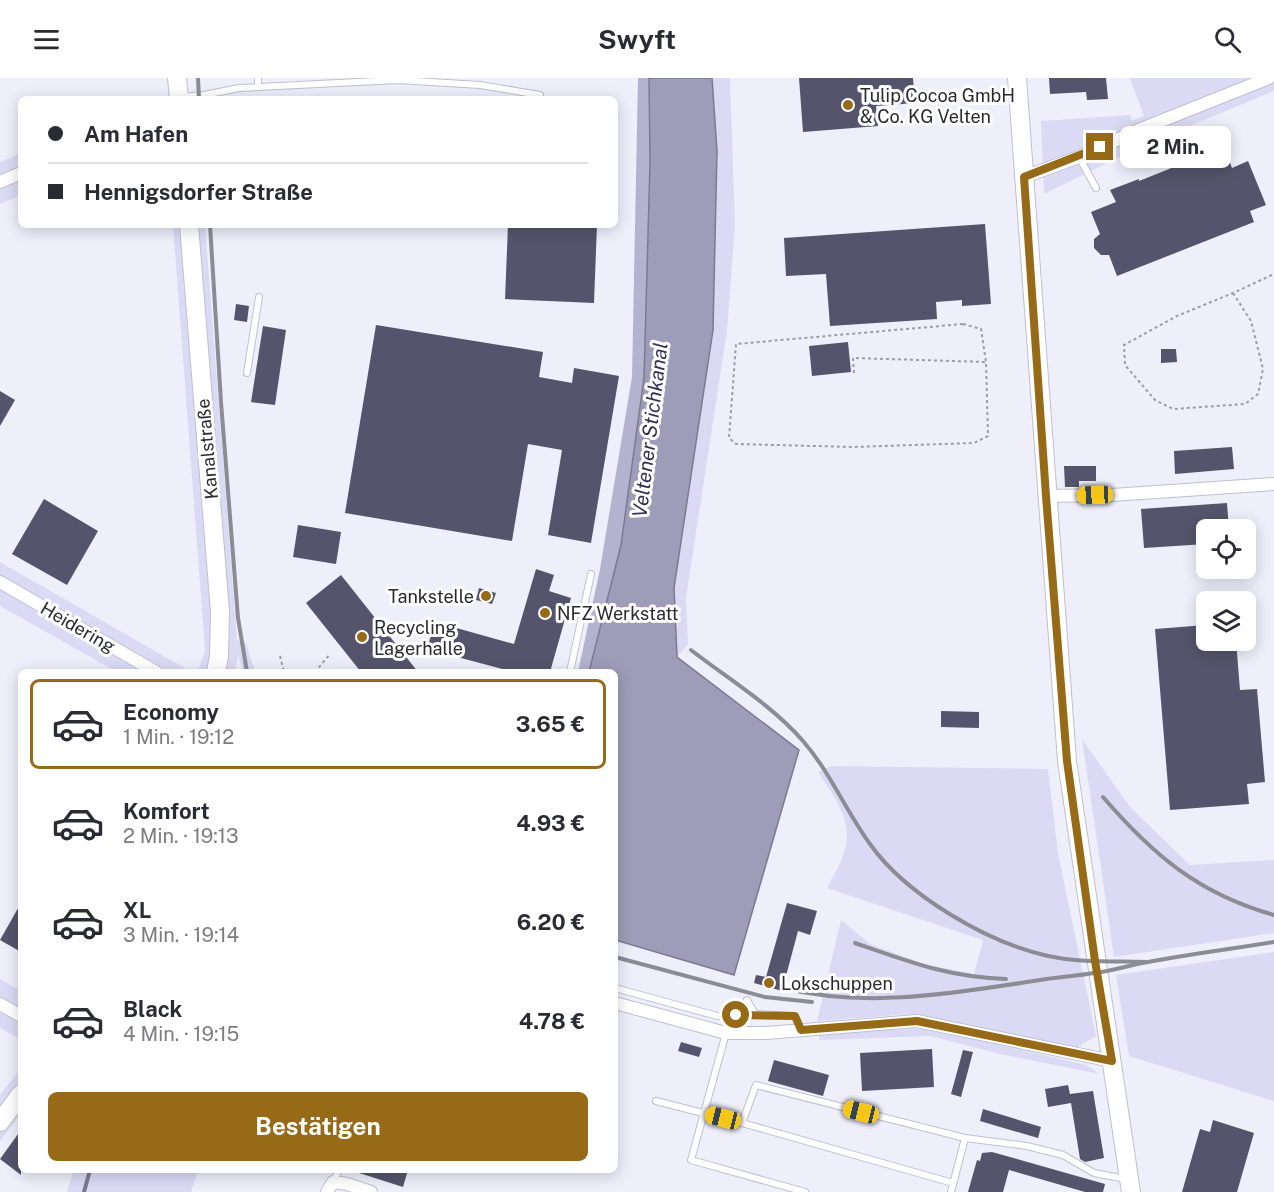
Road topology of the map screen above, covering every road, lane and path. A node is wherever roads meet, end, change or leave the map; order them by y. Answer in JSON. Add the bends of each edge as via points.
{"nodes":[{"id":1,"x":177,"y":78,"type":"edge"},
{"id":2,"x":258,"y":78,"type":"edge"},
{"id":3,"x":1017,"y":78,"type":"edge"},
{"id":4,"x":1269,"y":78,"type":"edge"},
{"id":5,"x":258,"y":87,"type":"junction"},
{"id":6,"x":540,"y":95,"type":"dead end"},
{"id":7,"x":179,"y":96,"type":"edge"},
{"id":8,"x":196,"y":96,"type":"edge"},
{"id":9,"x":1079,"y":157,"type":"junction"},
{"id":10,"x":18,"y":174,"type":"edge"},
{"id":11,"x":1024,"y":177,"type":"junction"},
{"id":12,"x":0,"y":182,"type":"edge"},
{"id":13,"x":1096,"y":188,"type":"dead end"},
{"id":14,"x":189,"y":228,"type":"edge"},
{"id":15,"x":1274,"y":274,"type":"edge"},
{"id":16,"x":1233,"y":293,"type":"junction"},
{"id":17,"x":259,"y":297,"type":"dead end"},
{"id":18,"x":986,"y":362,"type":"junction"},
{"id":19,"x":247,"y":373,"type":"dead end"},
{"id":20,"x":854,"y":373,"type":"dead end"},
{"id":21,"x":1274,"y":484,"type":"edge"},
{"id":22,"x":1046,"y":496,"type":"junction"},
{"id":23,"x":591,"y":574,"type":"dead end"},
{"id":24,"x":0,"y":582,"type":"edge"},
{"id":25,"x":330,"y":654,"type":"dead end"},
{"id":26,"x":280,"y":656,"type":"dead end"},
{"id":27,"x":151,"y":669,"type":"edge"},
{"id":28,"x":217,"y":669,"type":"edge"},
{"id":29,"x":283,"y":669,"type":"edge"},
{"id":30,"x":318,"y":669,"type":"edge"},
{"id":31,"x":571,"y":669,"type":"edge"},
{"id":32,"x":618,"y":989,"type":"edge"},
{"id":33,"x":747,"y":1000,"type":"dead end"},
{"id":34,"x":0,"y":1004,"type":"edge"},
{"id":35,"x":618,"y":1004,"type":"edge"},
{"id":36,"x":18,"y":1014,"type":"edge"},
{"id":37,"x":755,"y":1014,"type":"junction"},
{"id":38,"x":801,"y":1030,"type":"junction"},
{"id":39,"x":726,"y":1034,"type":"junction"},
{"id":40,"x":1112,"y":1061,"type":"junction"},
{"id":41,"x":18,"y":1098,"type":"edge"},
{"id":42,"x":656,"y":1101,"type":"dead end"},
{"id":43,"x":704,"y":1113,"type":"junction"},
{"id":44,"x":0,"y":1122,"type":"edge"},
{"id":45,"x":742,"y":1123,"type":"junction"},
{"id":46,"x":965,"y":1138,"type":"junction"},
{"id":47,"x":337,"y":1173,"type":"edge"},
{"id":48,"x":953,"y":1183,"type":"junction"},
{"id":49,"x":1130,"y":1186,"type":"edge"},
{"id":50,"x":330,"y":1187,"type":"edge"},
{"id":51,"x":371,"y":1192,"type":"edge"},
{"id":52,"x":805,"y":1192,"type":"edge"},
{"id":53,"x":951,"y":1192,"type":"edge"}],
"edges":[{"from":1,"to":7,"type":"main road"},
{"from":2,"to":5,"type":"lane"},
{"from":3,"to":11,"type":"main road"},
{"from":4,"to":9,"type":"street"},
{"from":5,"to":6,"type":"lane","via":[[398,80]]},
{"from":5,"to":8,"type":"lane"},
{"from":9,"to":11,"type":"street"},
{"from":9,"to":13,"type":"lane"},
{"from":10,"to":12,"type":"street"},
{"from":11,"to":22,"type":"main road"},
{"from":14,"to":28,"type":"main road","name":"Kanalstraße","via":[[220,612]]},
{"from":15,"to":16,"type":"path"},
{"from":16,"to":16,"type":"path","via":[[1251,321],[1263,369],[1258,394],[1245,404],[1173,409],[1155,400],[1125,365],[1124,345],[1177,316]]},
{"from":17,"to":19,"type":"lane"},
{"from":18,"to":18,"type":"path","via":[[981,329],[963,324],[736,344],[729,438],[736,444],[854,447],[974,443],[988,436]]},
{"from":18,"to":20,"type":"path","via":[[853,358]]},
{"from":21,"to":22,"type":"street"},
{"from":22,"to":40,"type":"main road","via":[[1067,761]]},
{"from":23,"to":31,"type":"lane"},
{"from":24,"to":27,"type":"street","name":"Heidering"},
{"from":25,"to":30,"type":"path"},
{"from":26,"to":29,"type":"path"},
{"from":32,"to":37,"type":"lane","via":[[717,1016]]},
{"from":33,"to":37,"type":"lane"},
{"from":34,"to":36,"type":"street"},
{"from":35,"to":39,"type":"street"},
{"from":37,"to":38,"type":"lane","via":[[795,1016]]},
{"from":38,"to":39,"type":"street"},
{"from":38,"to":40,"type":"street","via":[[917,1021]]},
{"from":39,"to":43,"type":"lane"},
{"from":40,"to":49,"type":"main road"},
{"from":41,"to":44,"type":"main road"},
{"from":42,"to":43,"type":"lane"},
{"from":43,"to":45,"type":"lane"},
{"from":43,"to":52,"type":"lane","via":[[691,1160]]},
{"from":45,"to":46,"type":"lane","via":[[756,1085]]},
{"from":45,"to":48,"type":"lane"},
{"from":46,"to":48,"type":"lane"},
{"from":46,"to":49,"type":"lane","via":[[1063,1155],[1094,1173]]},
{"from":47,"to":50,"type":"lane"},
{"from":48,"to":53,"type":"lane"},
{"from":50,"to":51,"type":"street","via":[[347,1184]]}]}
